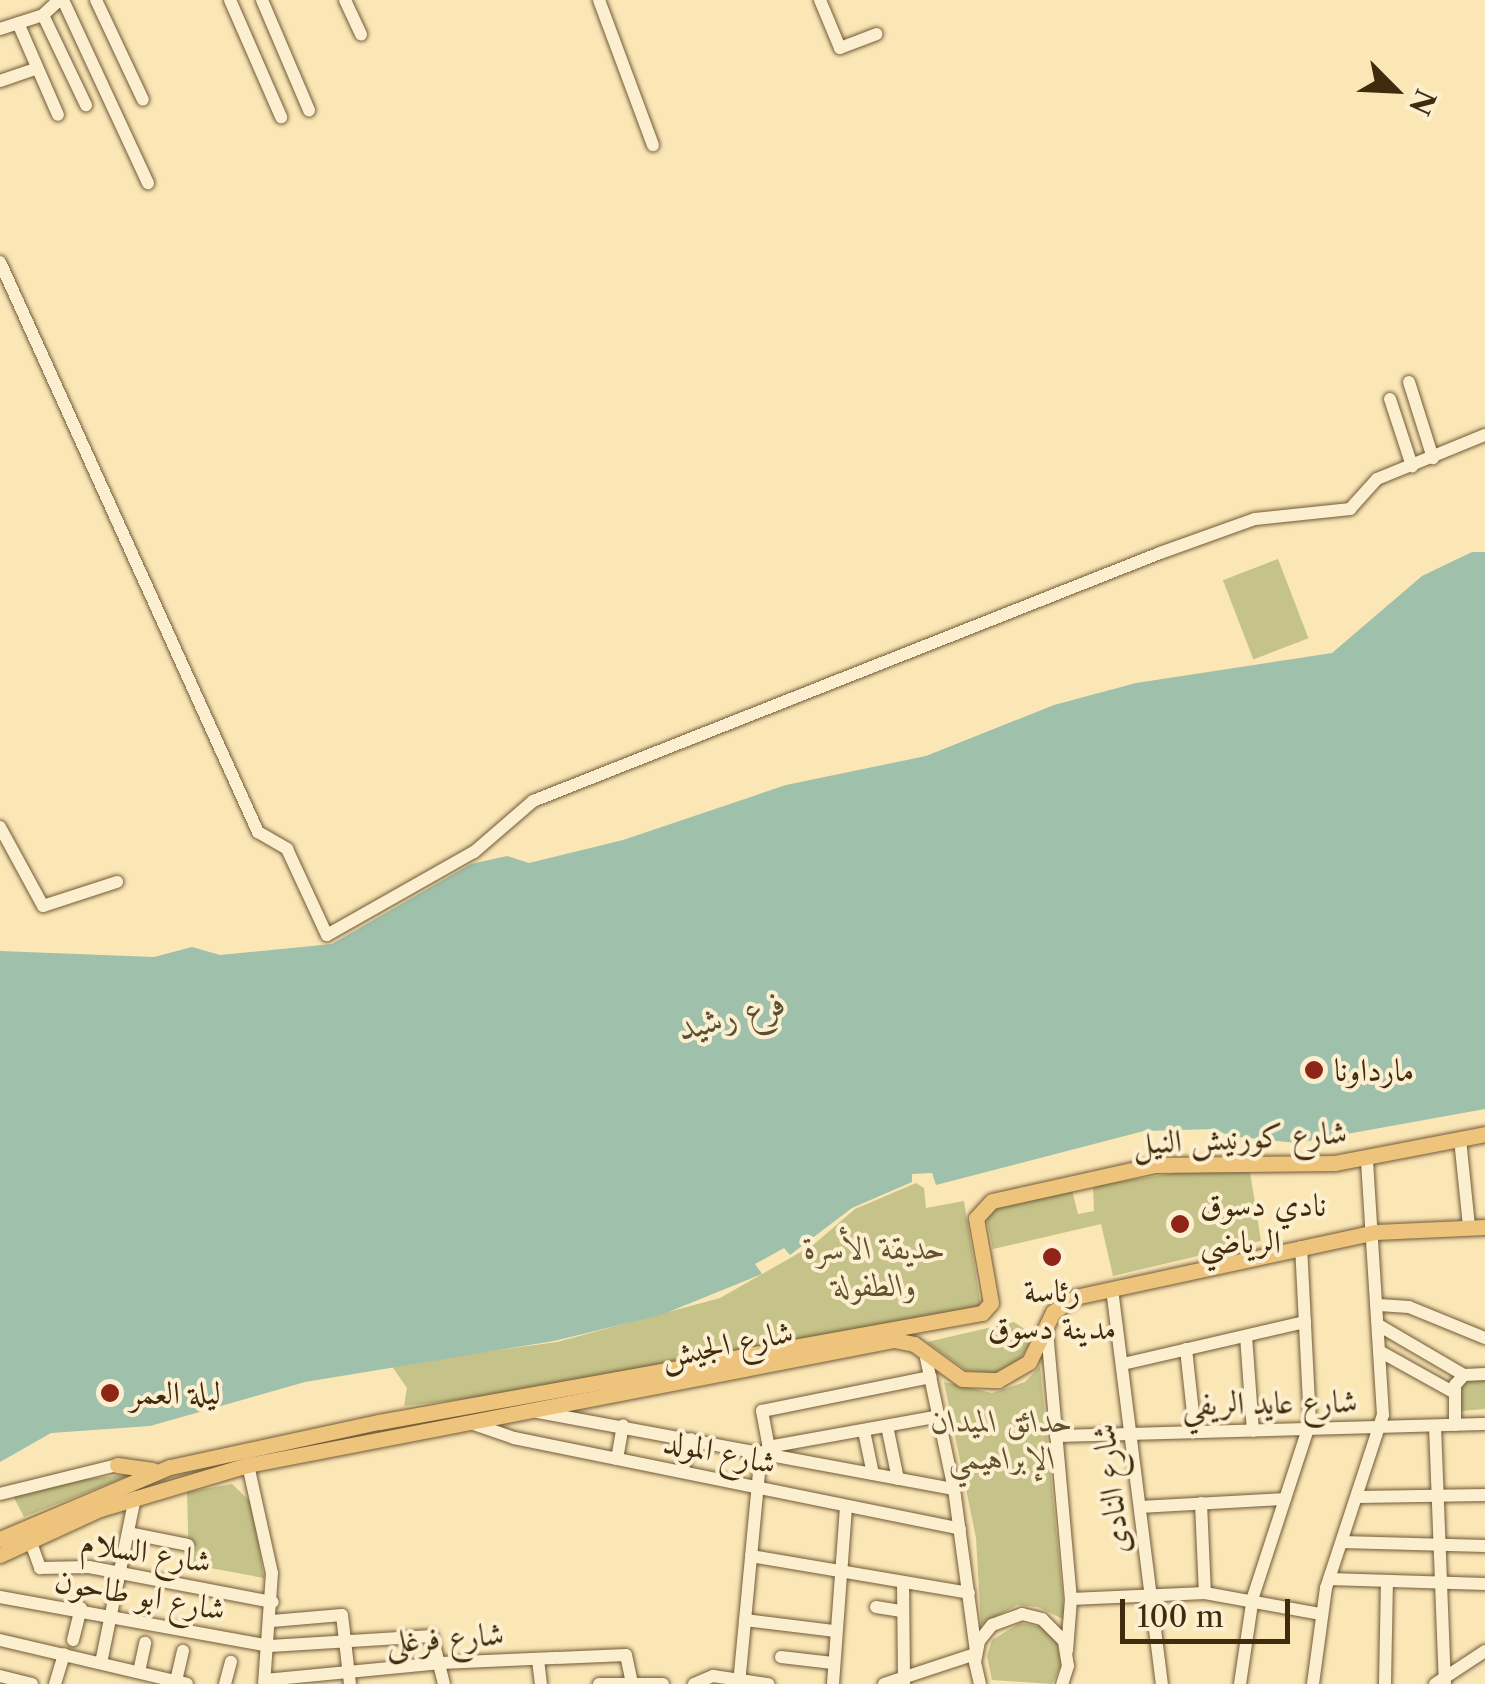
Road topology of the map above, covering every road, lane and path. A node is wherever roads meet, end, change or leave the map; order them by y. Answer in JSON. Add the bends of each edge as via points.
{"nodes":[{"id":1,"x":61,"y":0,"type":"edge"},
{"id":2,"x":96,"y":0,"type":"edge"},
{"id":3,"x":230,"y":0,"type":"edge"},
{"id":4,"x":262,"y":0,"type":"edge"},
{"id":5,"x":345,"y":0,"type":"edge"},
{"id":6,"x":599,"y":0,"type":"edge"},
{"id":7,"x":820,"y":0,"type":"edge"},
{"id":8,"x":43,"y":16,"type":"junction"},
{"id":9,"x":18,"y":24,"type":"junction"},
{"id":10,"x":0,"y":29,"type":"edge"},
{"id":11,"x":361,"y":34,"type":"dead end"},
{"id":12,"x":876,"y":34,"type":"dead end"},
{"id":13,"x":38,"y":68,"type":"junction"},
{"id":14,"x":0,"y":81,"type":"edge"},
{"id":15,"x":142,"y":100,"type":"dead end"},
{"id":16,"x":86,"y":106,"type":"dead end"},
{"id":17,"x":309,"y":110,"type":"dead end"},
{"id":18,"x":58,"y":115,"type":"dead end"},
{"id":19,"x":281,"y":117,"type":"dead end"},
{"id":20,"x":654,"y":144,"type":"dead end"},
{"id":21,"x":148,"y":184,"type":"dead end"},
{"id":22,"x":0,"y":262,"type":"edge"},
{"id":23,"x":1409,"y":382,"type":"dead end"},
{"id":24,"x":1390,"y":399,"type":"dead end"},
{"id":25,"x":1485,"y":436,"type":"edge"},
{"id":26,"x":1434,"y":458,"type":"junction"},
{"id":27,"x":1412,"y":466,"type":"junction"},
{"id":28,"x":0,"y":826,"type":"edge"},
{"id":29,"x":117,"y":882,"type":"dead end"},
{"id":30,"x":1485,"y":1134,"type":"edge"},
{"id":31,"x":1460,"y":1139,"type":"junction"},
{"id":32,"x":1367,"y":1158,"type":"junction"},
{"id":33,"x":1477,"y":1227,"type":"edge"},
{"id":34,"x":1376,"y":1232,"type":"junction"},
{"id":35,"x":1301,"y":1247,"type":"junction"},
{"id":36,"x":1112,"y":1289,"type":"junction"},
{"id":37,"x":1379,"y":1305,"type":"junction"},
{"id":38,"x":990,"y":1306,"type":"joint"},
{"id":39,"x":1305,"y":1322,"type":"junction"},
{"id":40,"x":1380,"y":1326,"type":"junction"},
{"id":41,"x":1047,"y":1331,"type":"junction"},
{"id":42,"x":1246,"y":1336,"type":"junction"},
{"id":43,"x":1485,"y":1338,"type":"edge"},
{"id":44,"x":1186,"y":1349,"type":"junction"},
{"id":45,"x":1382,"y":1352,"type":"junction"},
{"id":46,"x":925,"y":1353,"type":"junction"},
{"id":47,"x":1123,"y":1364,"type":"junction"},
{"id":48,"x":1485,"y":1374,"type":"edge"},
{"id":49,"x":1464,"y":1375,"type":"junction"},
{"id":50,"x":932,"y":1377,"type":"junction"},
{"id":51,"x":1453,"y":1392,"type":"junction"},
{"id":52,"x":536,"y":1411,"type":"junction"},
{"id":53,"x":940,"y":1416,"type":"junction"},
{"id":54,"x":471,"y":1423,"type":"junction"},
{"id":55,"x":1485,"y":1424,"type":"edge"},
{"id":56,"x":1455,"y":1425,"type":"junction"},
{"id":57,"x":623,"y":1426,"type":"junction"},
{"id":58,"x":887,"y":1426,"type":"junction"},
{"id":59,"x":1435,"y":1426,"type":"junction"},
{"id":60,"x":1381,"y":1428,"type":"junction"},
{"id":61,"x":1309,"y":1430,"type":"junction"},
{"id":62,"x":1253,"y":1431,"type":"junction"},
{"id":63,"x":864,"y":1432,"type":"junction"},
{"id":64,"x":1195,"y":1432,"type":"junction"},
{"id":65,"x":1133,"y":1434,"type":"junction"},
{"id":66,"x":1056,"y":1436,"type":"junction"},
{"id":67,"x":691,"y":1438,"type":"junction"},
{"id":68,"x":766,"y":1451,"type":"junction"},
{"id":69,"x":616,"y":1458,"type":"junction"},
{"id":70,"x":117,"y":1464,"type":"joint"},
{"id":71,"x":248,"y":1465,"type":"junction"},
{"id":72,"x":157,"y":1471,"type":"junction"},
{"id":73,"x":682,"y":1472,"type":"junction"},
{"id":74,"x":873,"y":1474,"type":"junction"},
{"id":75,"x":898,"y":1478,"type":"junction"},
{"id":76,"x":758,"y":1487,"type":"junction"},
{"id":77,"x":954,"y":1489,"type":"junction"},
{"id":78,"x":0,"y":1494,"type":"edge"},
{"id":79,"x":1485,"y":1495,"type":"edge"},
{"id":80,"x":135,"y":1496,"type":"junction"},
{"id":81,"x":1438,"y":1496,"type":"junction"},
{"id":82,"x":1358,"y":1497,"type":"junction"},
{"id":83,"x":1285,"y":1499,"type":"junction"},
{"id":84,"x":1201,"y":1504,"type":"junction"},
{"id":85,"x":846,"y":1506,"type":"junction"},
{"id":86,"x":1142,"y":1507,"type":"junction"},
{"id":87,"x":960,"y":1529,"type":"junction"},
{"id":88,"x":128,"y":1533,"type":"junction"},
{"id":89,"x":0,"y":1539,"type":"edge"},
{"id":90,"x":30,"y":1540,"type":"junction"},
{"id":91,"x":1342,"y":1542,"type":"junction"},
{"id":92,"x":188,"y":1545,"type":"dead end"},
{"id":93,"x":1485,"y":1546,"type":"edge"},
{"id":94,"x":1440,"y":1547,"type":"junction"},
{"id":95,"x":0,"y":1555,"type":"edge"},
{"id":96,"x":751,"y":1556,"type":"junction"},
{"id":97,"x":840,"y":1571,"type":"junction"},
{"id":98,"x":119,"y":1573,"type":"junction"},
{"id":99,"x":1329,"y":1579,"type":"junction"},
{"id":100,"x":902,"y":1582,"type":"junction"},
{"id":101,"x":1387,"y":1584,"type":"junction"},
{"id":102,"x":1441,"y":1584,"type":"junction"},
{"id":103,"x":1485,"y":1584,"type":"edge"},
{"id":104,"x":1151,"y":1592,"type":"junction"},
{"id":105,"x":969,"y":1593,"type":"junction"},
{"id":106,"x":1205,"y":1593,"type":"junction"},
{"id":107,"x":0,"y":1596,"type":"edge"},
{"id":108,"x":1071,"y":1599,"type":"junction"},
{"id":109,"x":273,"y":1602,"type":"junction"},
{"id":110,"x":1252,"y":1602,"type":"junction"},
{"id":111,"x":876,"y":1607,"type":"dead end"},
{"id":112,"x":80,"y":1608,"type":"junction"},
{"id":113,"x":902,"y":1611,"type":"junction"},
{"id":114,"x":111,"y":1614,"type":"junction"},
{"id":115,"x":1321,"y":1614,"type":"junction"},
{"id":116,"x":745,"y":1620,"type":"junction"},
{"id":117,"x":272,"y":1621,"type":"junction"},
{"id":118,"x":835,"y":1631,"type":"junction"},
{"id":119,"x":0,"y":1640,"type":"edge"},
{"id":120,"x":74,"y":1640,"type":"dead end"},
{"id":121,"x":346,"y":1642,"type":"junction"},
{"id":122,"x":146,"y":1643,"type":"dead end"},
{"id":123,"x":270,"y":1646,"type":"junction"},
{"id":124,"x":183,"y":1651,"type":"dead end"},
{"id":125,"x":1485,"y":1651,"type":"edge"},
{"id":126,"x":975,"y":1652,"type":"junction"},
{"id":127,"x":64,"y":1654,"type":"junction"},
{"id":128,"x":782,"y":1657,"type":"dead end"},
{"id":129,"x":1067,"y":1658,"type":"junction"},
{"id":130,"x":538,"y":1660,"type":"junction"},
{"id":131,"x":231,"y":1662,"type":"dead end"},
{"id":132,"x":101,"y":1663,"type":"junction"},
{"id":133,"x":441,"y":1663,"type":"junction"},
{"id":134,"x":833,"y":1663,"type":"junction"},
{"id":135,"x":139,"y":1672,"type":"junction"},
{"id":136,"x":0,"y":1676,"type":"edge"},
{"id":137,"x":349,"y":1678,"type":"edge"},
{"id":138,"x":903,"y":1681,"type":"edge"},
{"id":139,"x":264,"y":1682,"type":"edge"},
{"id":140,"x":739,"y":1682,"type":"edge"},
{"id":141,"x":1442,"y":1682,"type":"edge"},
{"id":142,"x":23,"y":1683,"type":"edge"},
{"id":143,"x":182,"y":1683,"type":"edge"},
{"id":144,"x":631,"y":1683,"type":"edge"},
{"id":145,"x":1071,"y":1683,"type":"edge"},
{"id":146,"x":56,"y":1684,"type":"edge"},
{"id":147,"x":226,"y":1684,"type":"edge"},
{"id":148,"x":444,"y":1684,"type":"edge"},
{"id":149,"x":540,"y":1684,"type":"edge"},
{"id":150,"x":599,"y":1684,"type":"edge"},
{"id":151,"x":663,"y":1684,"type":"edge"},
{"id":152,"x":694,"y":1684,"type":"edge"},
{"id":153,"x":768,"y":1684,"type":"edge"},
{"id":154,"x":833,"y":1684,"type":"edge"},
{"id":155,"x":884,"y":1684,"type":"edge"},
{"id":156,"x":980,"y":1684,"type":"edge"},
{"id":157,"x":1162,"y":1684,"type":"edge"},
{"id":158,"x":1240,"y":1684,"type":"edge"},
{"id":159,"x":1313,"y":1684,"type":"edge"},
{"id":160,"x":1385,"y":1684,"type":"edge"}],
"edges":[{"from":1,"to":8,"type":"street"},
{"from":1,"to":21,"type":"street"},
{"from":2,"to":15,"type":"street"},
{"from":3,"to":19,"type":"street"},
{"from":4,"to":17,"type":"street"},
{"from":5,"to":11,"type":"street"},
{"from":6,"to":20,"type":"street"},
{"from":7,"to":12,"type":"street","via":[[840,48]]},
{"from":8,"to":9,"type":"street"},
{"from":8,"to":16,"type":"street"},
{"from":9,"to":10,"type":"street"},
{"from":9,"to":13,"type":"street"},
{"from":13,"to":14,"type":"street"},
{"from":13,"to":18,"type":"street"},
{"from":22,"to":27,"type":"street","via":[[258,832],[287,848],[327,935],[480,848],[533,801],[1160,553],[1255,520],[1350,508],[1367,485]]},
{"from":23,"to":26,"type":"street"},
{"from":24,"to":27,"type":"street"},
{"from":25,"to":26,"type":"street"},
{"from":26,"to":27,"type":"street"},
{"from":28,"to":29,"type":"street","via":[[43,906]]},
{"from":30,"to":31,"type":"main road","name":"شارع كورنيش النيل"},
{"from":31,"to":32,"type":"main road","name":"شارع كورنيش النيل"},
{"from":31,"to":33,"type":"street"},
{"from":32,"to":34,"type":"street"},
{"from":32,"to":38,"type":"main road","name":"شارع كورنيش النيل","via":[[1154,1164],[992,1201],[976,1218]]},
{"from":33,"to":34,"type":"main road","name":"شارع الجيش"},
{"from":34,"to":35,"type":"main road","name":"شارع الجيش"},
{"from":34,"to":37,"type":"street"},
{"from":35,"to":36,"type":"main road","name":"شارع الجيش"},
{"from":35,"to":39,"type":"street"},
{"from":36,"to":41,"type":"main road","name":"شارع الجيش","via":[[1062,1303]]},
{"from":36,"to":47,"type":"street","name":"شارع النادى"},
{"from":37,"to":40,"type":"street"},
{"from":37,"to":43,"type":"street","via":[[1409,1306]]},
{"from":38,"to":72,"type":"main road","name":"شارع الجيش","via":[[982,1313],[379,1422]]},
{"from":39,"to":42,"type":"street"},
{"from":39,"to":61,"type":"street"},
{"from":40,"to":45,"type":"street"},
{"from":40,"to":49,"type":"street"},
{"from":41,"to":46,"type":"main road","name":"شارع الجيش","via":[[1029,1362],[998,1380],[962,1378]]},
{"from":41,"to":66,"type":"street"},
{"from":42,"to":44,"type":"street"},
{"from":42,"to":62,"type":"street"},
{"from":44,"to":47,"type":"street"},
{"from":44,"to":64,"type":"street"},
{"from":45,"to":51,"type":"street"},
{"from":45,"to":60,"type":"street"},
{"from":46,"to":50,"type":"street"},
{"from":46,"to":52,"type":"main road","name":"شارع الجيش","via":[[894,1340]]},
{"from":47,"to":65,"type":"street","name":"شارع النادى"},
{"from":48,"to":49,"type":"street"},
{"from":49,"to":51,"type":"street"},
{"from":50,"to":53,"type":"street"},
{"from":50,"to":68,"type":"street","via":[[765,1409]]},
{"from":51,"to":56,"type":"street"},
{"from":52,"to":54,"type":"main road","name":"شارع الجيش"},
{"from":52,"to":57,"type":"street"},
{"from":53,"to":58,"type":"street"},
{"from":53,"to":77,"type":"street"},
{"from":54,"to":69,"type":"street","name":"شارع المولد"},
{"from":54,"to":71,"type":"main road","name":"شارع الجيش"},
{"from":55,"to":56,"type":"street","name":"شارع عايد الريفي"},
{"from":56,"to":59,"type":"street","name":"شارع عايد الريفي"},
{"from":57,"to":67,"type":"street"},
{"from":57,"to":69,"type":"street"},
{"from":58,"to":63,"type":"street"},
{"from":58,"to":75,"type":"street"},
{"from":59,"to":60,"type":"street","name":"شارع عايد الريفي"},
{"from":59,"to":81,"type":"street"},
{"from":60,"to":61,"type":"street","name":"شارع عايد الريفي"},
{"from":60,"to":82,"type":"street"},
{"from":61,"to":62,"type":"street","name":"شارع عايد الريفي"},
{"from":61,"to":83,"type":"street"},
{"from":62,"to":64,"type":"street","name":"شارع عايد الريفي"},
{"from":63,"to":68,"type":"street"},
{"from":63,"to":74,"type":"street"},
{"from":64,"to":65,"type":"street","name":"شارع عايد الريفي"},
{"from":65,"to":66,"type":"street","name":"شارع عايد الريفي"},
{"from":65,"to":86,"type":"street","name":"شارع النادى"},
{"from":66,"to":108,"type":"street"},
{"from":67,"to":68,"type":"street"},
{"from":67,"to":73,"type":"street"},
{"from":68,"to":74,"type":"street"},
{"from":68,"to":76,"type":"street"},
{"from":69,"to":73,"type":"street","name":"شارع المولد"},
{"from":70,"to":72,"type":"main road"},
{"from":70,"to":78,"type":"street"},
{"from":71,"to":80,"type":"main road","name":"شارع الجيش"},
{"from":71,"to":109,"type":"street"},
{"from":72,"to":89,"type":"main road","name":"شارع الجيش"},
{"from":73,"to":76,"type":"street","name":"شارع المولد"},
{"from":74,"to":75,"type":"street"},
{"from":75,"to":77,"type":"street"},
{"from":76,"to":85,"type":"street","name":"شارع المولد"},
{"from":76,"to":96,"type":"street"},
{"from":77,"to":87,"type":"street"},
{"from":79,"to":81,"type":"street"},
{"from":80,"to":88,"type":"street"},
{"from":80,"to":90,"type":"main road","name":"شارع الجيش"},
{"from":81,"to":82,"type":"street"},
{"from":81,"to":94,"type":"street"},
{"from":82,"to":91,"type":"street"},
{"from":83,"to":84,"type":"street"},
{"from":83,"to":110,"type":"street"},
{"from":84,"to":86,"type":"street"},
{"from":84,"to":106,"type":"street"},
{"from":85,"to":87,"type":"street","name":"شارع المولد"},
{"from":85,"to":97,"type":"street"},
{"from":86,"to":104,"type":"street","name":"شارع النادى"},
{"from":87,"to":105,"type":"street"},
{"from":88,"to":92,"type":"street"},
{"from":88,"to":98,"type":"street"},
{"from":90,"to":95,"type":"main road","name":"شارع الجيش"},
{"from":90,"to":98,"type":"street","name":"شارع السلام","via":[[38,1567]]},
{"from":91,"to":94,"type":"street"},
{"from":91,"to":99,"type":"street"},
{"from":93,"to":94,"type":"street"},
{"from":94,"to":102,"type":"street"},
{"from":96,"to":97,"type":"street"},
{"from":96,"to":116,"type":"street"},
{"from":97,"to":100,"type":"street"},
{"from":97,"to":118,"type":"street"},
{"from":98,"to":109,"type":"street","name":"شارع السلام"},
{"from":98,"to":114,"type":"street"},
{"from":99,"to":101,"type":"street"},
{"from":99,"to":115,"type":"street"},
{"from":100,"to":105,"type":"street"},
{"from":100,"to":113,"type":"street"},
{"from":101,"to":102,"type":"street"},
{"from":101,"to":160,"type":"street"},
{"from":102,"to":103,"type":"street"},
{"from":102,"to":141,"type":"street"},
{"from":104,"to":106,"type":"street"},
{"from":104,"to":108,"type":"street"},
{"from":104,"to":157,"type":"street","name":"شارع النادى"},
{"from":105,"to":126,"type":"street"},
{"from":106,"to":110,"type":"street"},
{"from":107,"to":112,"type":"street","name":"شارع ابو طاحون"},
{"from":108,"to":129,"type":"street"},
{"from":109,"to":117,"type":"street"},
{"from":110,"to":115,"type":"street"},
{"from":110,"to":158,"type":"street"},
{"from":111,"to":113,"type":"street"},
{"from":112,"to":114,"type":"street","name":"شارع ابو طاحون"},
{"from":112,"to":120,"type":"street"},
{"from":113,"to":138,"type":"street"},
{"from":114,"to":123,"type":"street","name":"شارع ابو طاحون"},
{"from":114,"to":132,"type":"street"},
{"from":115,"to":159,"type":"street"},
{"from":116,"to":118,"type":"street"},
{"from":116,"to":140,"type":"street"},
{"from":117,"to":121,"type":"street","via":[[341,1615]]},
{"from":117,"to":123,"type":"street"},
{"from":118,"to":134,"type":"street"},
{"from":119,"to":127,"type":"street"},
{"from":121,"to":123,"type":"street","name":"شارع ابو طاحون"},
{"from":121,"to":133,"type":"street","name":"شارع ابو طاحون","via":[[432,1636]]},
{"from":121,"to":137,"type":"street"},
{"from":122,"to":135,"type":"street"},
{"from":123,"to":139,"type":"street"},
{"from":124,"to":143,"type":"street"},
{"from":125,"to":141,"type":"street"},
{"from":126,"to":129,"type":"street","via":[[992,1624],[1022,1614],[1051,1625]]},
{"from":126,"to":138,"type":"street"},
{"from":126,"to":156,"type":"street"},
{"from":127,"to":132,"type":"street"},
{"from":127,"to":146,"type":"street"},
{"from":128,"to":134,"type":"street"},
{"from":129,"to":145,"type":"street"},
{"from":130,"to":133,"type":"street","name":"شارع فرغلى"},
{"from":130,"to":144,"type":"street","name":"شارع فرغلى","via":[[628,1656]]},
{"from":130,"to":149,"type":"street"},
{"from":131,"to":147,"type":"street"},
{"from":132,"to":135,"type":"street"},
{"from":133,"to":137,"type":"street","name":"شارع فرغلى"},
{"from":133,"to":148,"type":"street"},
{"from":134,"to":154,"type":"street"},
{"from":135,"to":143,"type":"street"},
{"from":136,"to":142,"type":"street"},
{"from":137,"to":139,"type":"street","name":"شارع فرغلى"},
{"from":138,"to":155,"type":"street"},
{"from":140,"to":152,"type":"street","via":[[712,1676]]},
{"from":140,"to":153,"type":"street"},
{"from":144,"to":150,"type":"street"},
{"from":144,"to":151,"type":"street"}]}
